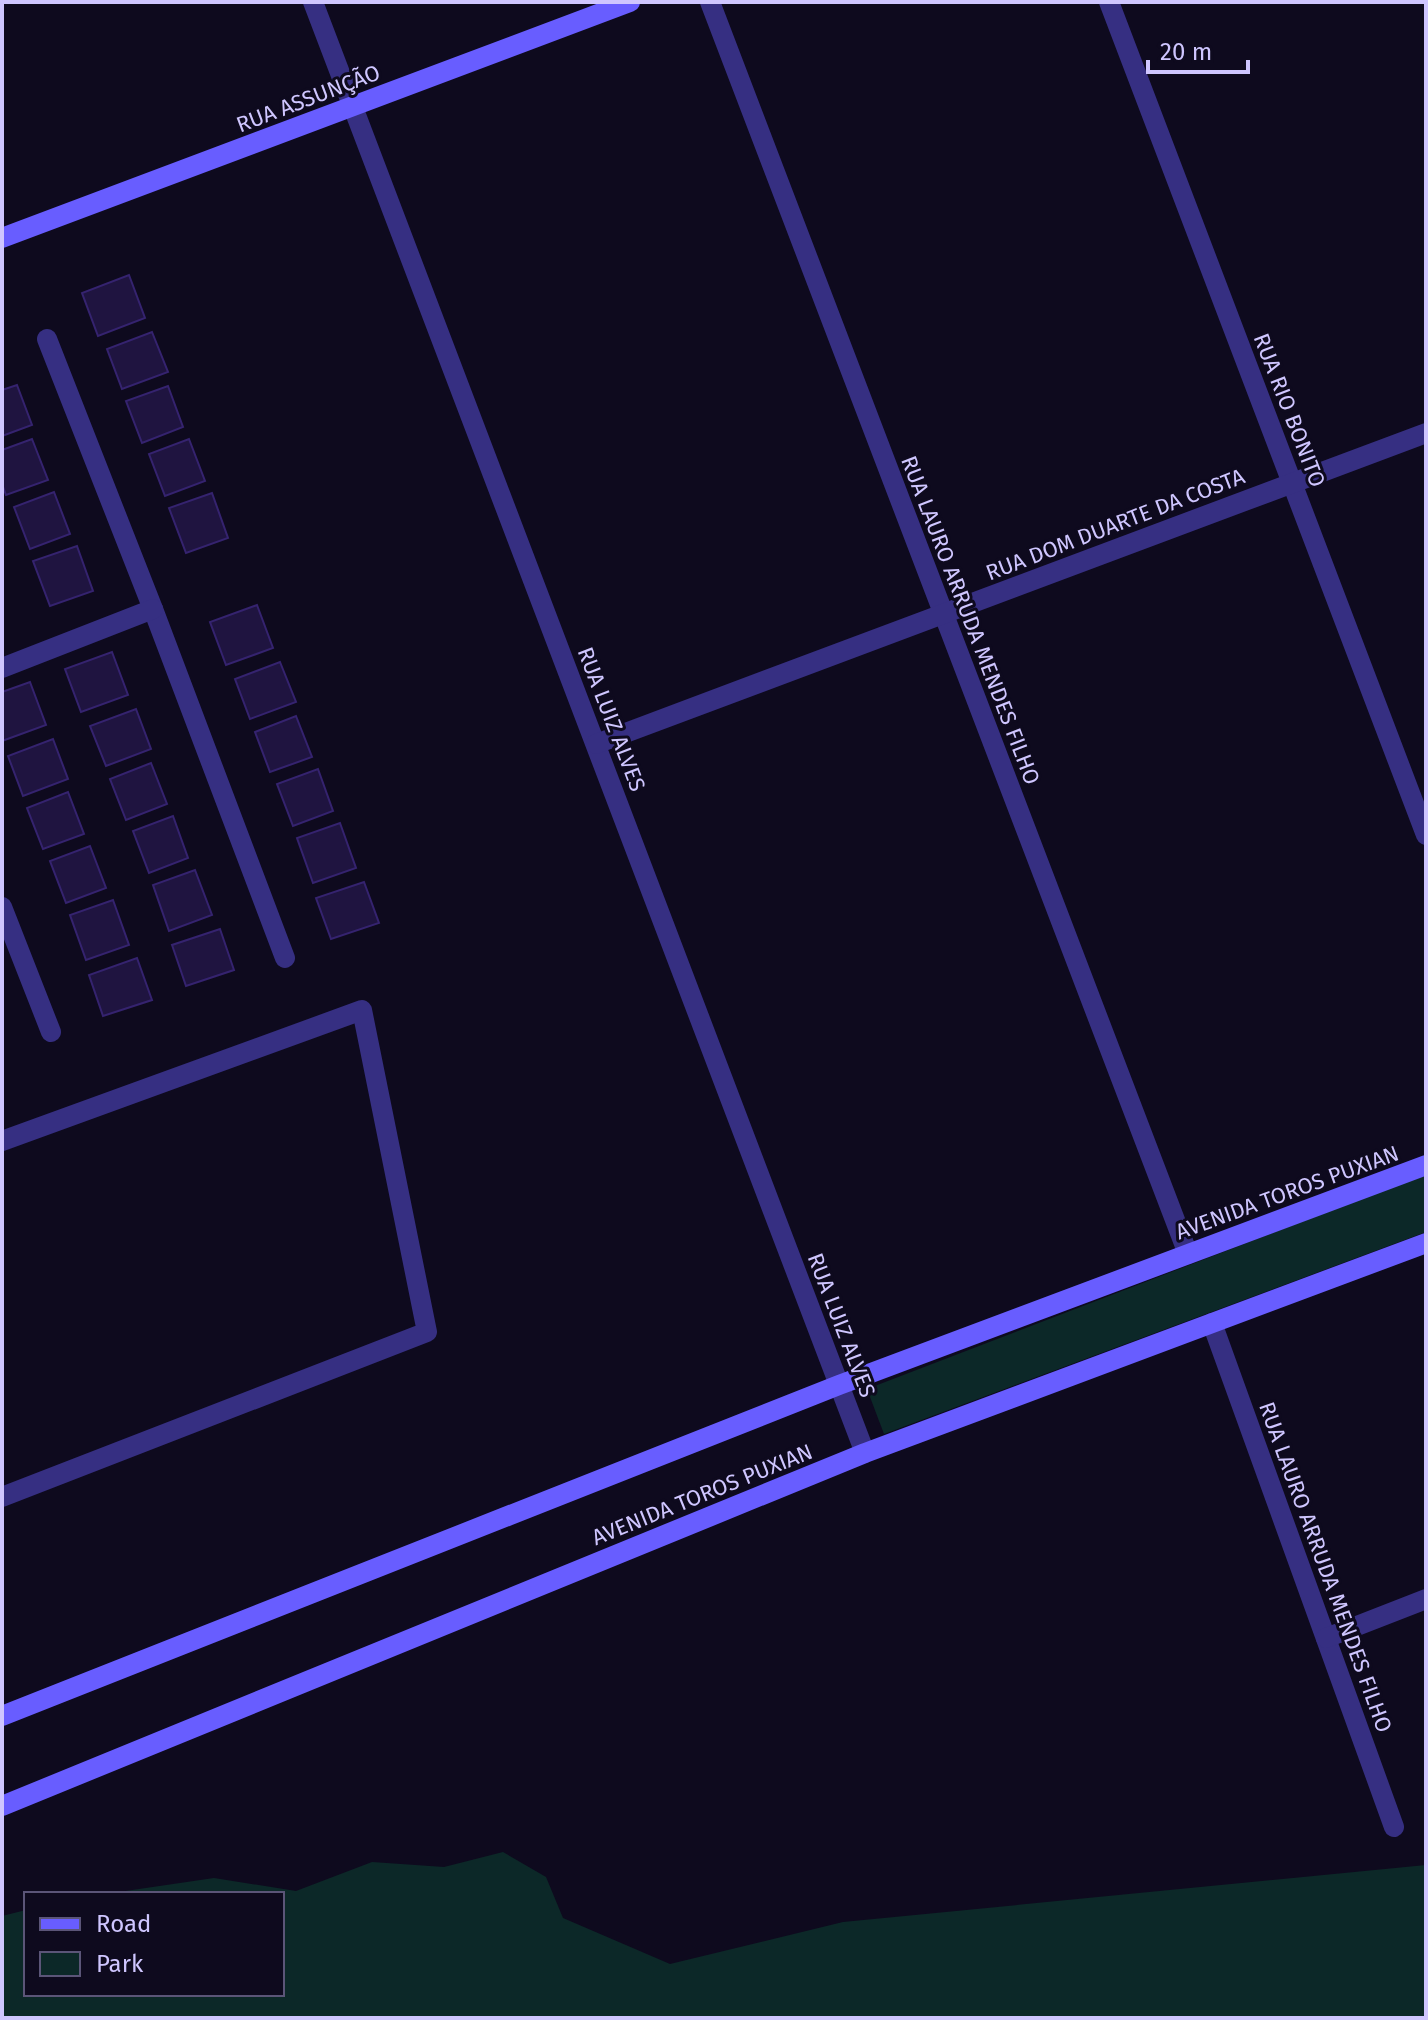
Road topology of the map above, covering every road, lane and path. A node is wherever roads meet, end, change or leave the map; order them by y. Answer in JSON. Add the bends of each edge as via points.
{"nodes":[{"id":1,"x":313,"y":2,"type":"edge"},
{"id":2,"x":630,"y":2,"type":"edge"},
{"id":3,"x":710,"y":2,"type":"edge"},
{"id":4,"x":1109,"y":2,"type":"edge"},
{"id":5,"x":353,"y":107,"type":"junction"},
{"id":6,"x":2,"y":238,"type":"edge"},
{"id":7,"x":47,"y":339,"type":"dead end"},
{"id":8,"x":1426,"y":433,"type":"edge"},
{"id":9,"x":1293,"y":483,"type":"junction"},
{"id":10,"x":153,"y":609,"type":"junction"},
{"id":11,"x":943,"y":614,"type":"junction"},
{"id":12,"x":2,"y":668,"type":"edge"},
{"id":13,"x":596,"y":744,"type":"junction"},
{"id":14,"x":1426,"y":835,"type":"edge"},
{"id":15,"x":2,"y":907,"type":"edge"},
{"id":16,"x":285,"y":958,"type":"dead end"},
{"id":17,"x":51,"y":1032,"type":"dead end"},
{"id":18,"x":2,"y":1141,"type":"edge"},
{"id":19,"x":1426,"y":1165,"type":"edge"},
{"id":20,"x":1426,"y":1243,"type":"edge"},
{"id":21,"x":1188,"y":1254,"type":"junction"},
{"id":22,"x":1212,"y":1323,"type":"junction"},
{"id":23,"x":839,"y":1385,"type":"junction"},
{"id":24,"x":865,"y":1453,"type":"junction"},
{"id":25,"x":2,"y":1497,"type":"edge"},
{"id":26,"x":1426,"y":1599,"type":"edge"},
{"id":27,"x":1326,"y":1638,"type":"junction"},
{"id":28,"x":2,"y":1716,"type":"edge"},
{"id":29,"x":2,"y":1806,"type":"edge"},
{"id":30,"x":1394,"y":1827,"type":"dead end"}],
"edges":[{"from":1,"to":5,"type":"street","name":"RUA LUIZ ALVES"},
{"from":2,"to":5,"type":"main road","name":"RUA ASSUNÇÃO"},
{"from":3,"to":11,"type":"street","name":"RUA LAURO ARRUDA MENDES FILHO"},
{"from":4,"to":9,"type":"street","name":"RUA RIO BONITO"},
{"from":5,"to":6,"type":"main road","name":"RUA ASSUNÇÃO"},
{"from":5,"to":13,"type":"street","name":"RUA LUIZ ALVES"},
{"from":7,"to":10,"type":"street"},
{"from":8,"to":9,"type":"street","name":"RUA DOM DUARTE DA COSTA"},
{"from":9,"to":11,"type":"street","name":"RUA DOM DUARTE DA COSTA"},
{"from":9,"to":14,"type":"street","name":"RUA RIO BONITO"},
{"from":10,"to":12,"type":"street"},
{"from":10,"to":16,"type":"street"},
{"from":11,"to":13,"type":"street","name":"RUA DOM DUARTE DA COSTA"},
{"from":11,"to":21,"type":"street","name":"RUA LAURO ARRUDA MENDES FILHO"},
{"from":13,"to":23,"type":"street","name":"RUA LUIZ ALVES"},
{"from":15,"to":17,"type":"street"},
{"from":18,"to":25,"type":"street","via":[[362,1010],[427,1332]]},
{"from":19,"to":21,"type":"main road","name":"AVENIDA TOROS PUXIAN"},
{"from":20,"to":22,"type":"main road","name":"AVENIDA TOROS PUXIAN"},
{"from":21,"to":23,"type":"main road","name":"AVENIDA TOROS PUXIAN"},
{"from":22,"to":24,"type":"main road","name":"AVENIDA TOROS PUXIAN"},
{"from":22,"to":27,"type":"street","name":"RUA LAURO ARRUDA MENDES FILHO"},
{"from":23,"to":24,"type":"street","name":"RUA LUIZ ALVES"},
{"from":23,"to":28,"type":"main road","name":"AVENIDA TOROS PUXIAN"},
{"from":24,"to":29,"type":"main road","name":"AVENIDA TOROS PUXIAN"},
{"from":26,"to":27,"type":"street"},
{"from":27,"to":30,"type":"street","name":"RUA LAURO ARRUDA MENDES FILHO"}]}
